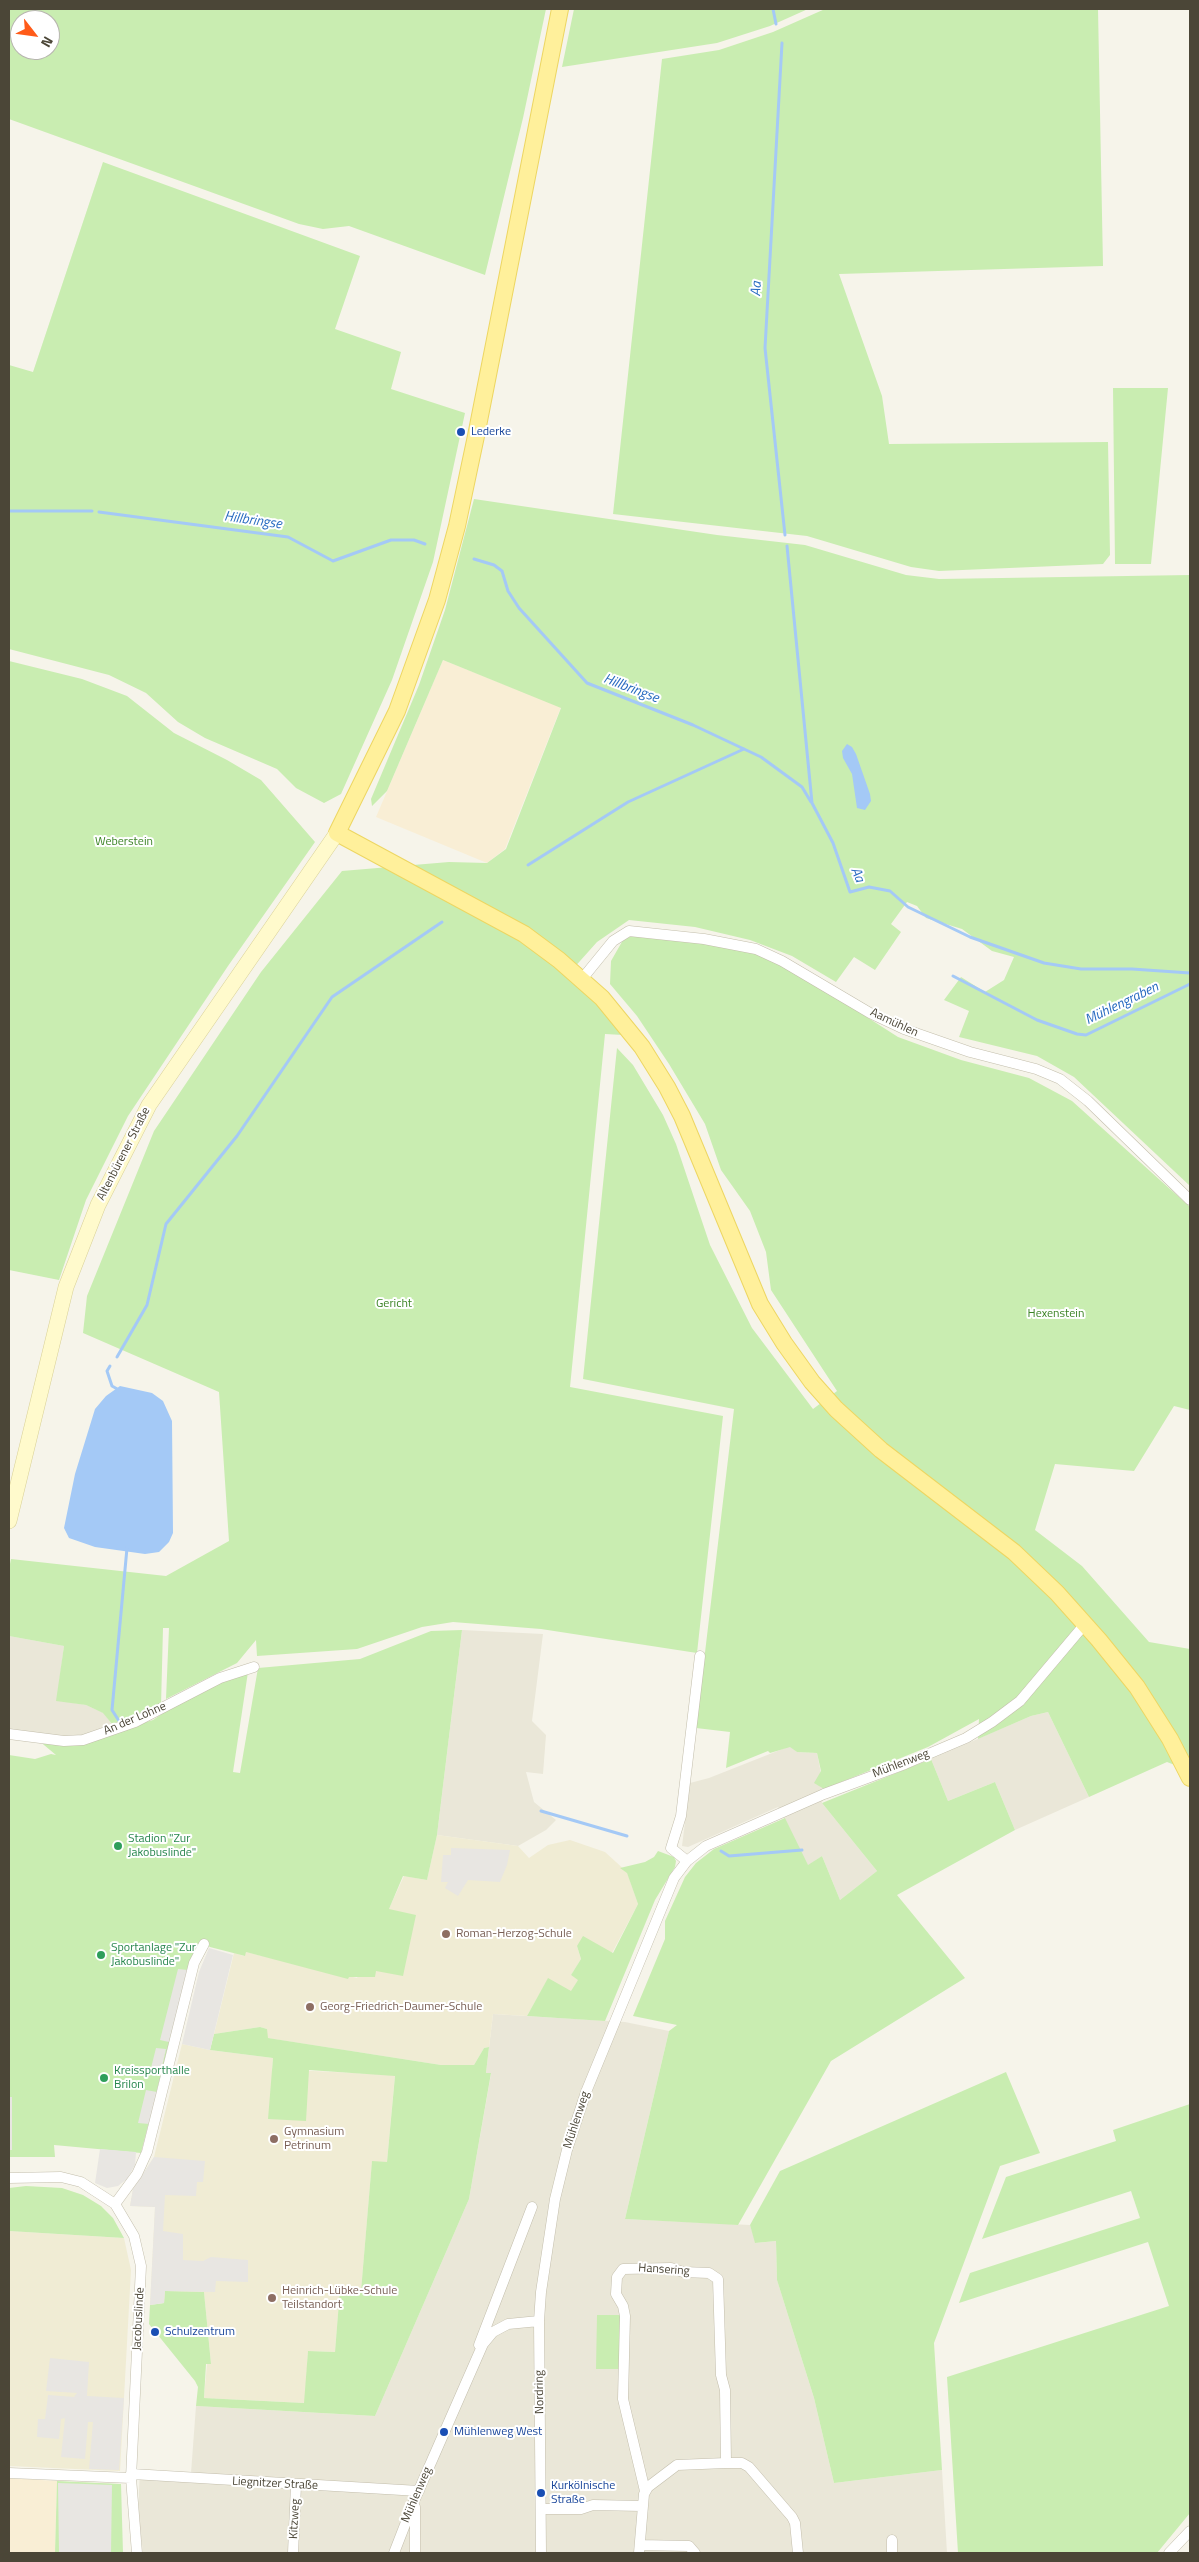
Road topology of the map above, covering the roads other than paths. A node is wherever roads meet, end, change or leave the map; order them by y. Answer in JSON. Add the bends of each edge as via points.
{"nodes":[{"id":1,"x":560,"y":9,"type":"edge"},
{"id":2,"x":337,"y":833,"type":"junction"},
{"id":3,"x":582,"y":979,"type":"junction"},
{"id":4,"x":1190,"y":1200,"type":"edge"},
{"id":5,"x":9,"y":1521,"type":"edge"},
{"id":6,"x":1086,"y":1624,"type":"junction"},
{"id":7,"x":700,"y":1656,"type":"dead end"},
{"id":8,"x":254,"y":1667,"type":"dead end"},
{"id":9,"x":9,"y":1734,"type":"edge"},
{"id":10,"x":1190,"y":1778,"type":"edge"},
{"id":11,"x":687,"y":1861,"type":"junction"},
{"id":12,"x":204,"y":1944,"type":"dead end"},
{"id":13,"x":9,"y":2178,"type":"edge"},
{"id":14,"x":115,"y":2204,"type":"junction"},
{"id":15,"x":532,"y":2207,"type":"dead end"},
{"id":16,"x":539,"y":2321,"type":"junction"},
{"id":17,"x":476,"y":2356,"type":"junction"},
{"id":18,"x":726,"y":2463,"type":"junction"},
{"id":19,"x":9,"y":2472,"type":"edge"},
{"id":20,"x":131,"y":2476,"type":"junction"},
{"id":21,"x":296,"y":2485,"type":"junction"},
{"id":22,"x":645,"y":2491,"type":"junction"},
{"id":23,"x":417,"y":2495,"type":"junction"},
{"id":24,"x":642,"y":2506,"type":"junction"},
{"id":25,"x":542,"y":2509,"type":"junction"},
{"id":26,"x":1190,"y":2531,"type":"edge"},
{"id":27,"x":892,"y":2540,"type":"dead end"},
{"id":28,"x":639,"y":2549,"type":"edge"},
{"id":29,"x":415,"y":2551,"type":"edge"},
{"id":30,"x":137,"y":2553,"type":"edge"},
{"id":31,"x":293,"y":2553,"type":"edge"},
{"id":32,"x":394,"y":2553,"type":"edge"},
{"id":33,"x":541,"y":2553,"type":"edge"},
{"id":34,"x":696,"y":2553,"type":"edge"},
{"id":35,"x":798,"y":2553,"type":"edge"},
{"id":36,"x":892,"y":2553,"type":"edge"},
{"id":37,"x":1169,"y":2553,"type":"edge"}],
"edges":[{"from":1,"to":2,"type":"main road","via":[[476,436],[437,600],[397,711]]},
{"from":2,"to":3,"type":"main road","via":[[524,934]]},
{"from":2,"to":5,"type":"street","name":"Altenbürener Straße","via":[[149,1105],[98,1205],[66,1287]]},
{"from":3,"to":4,"type":"street","name":"Aamühlen","via":[[613,941],[629,931],[704,939],[756,949],[904,1029],[1060,1079],[1088,1101]]},
{"from":3,"to":6,"type":"main road","via":[[617,1015],[656,1066],[682,1116],[760,1304],[812,1382],[881,1450],[1020,1558]]},
{"from":6,"to":10,"type":"main road","via":[[1136,1687]]},
{"from":6,"to":11,"type":"street","name":"Mühlenweg","via":[[1020,1701],[966,1738],[752,1824],[706,1846]]},
{"from":7,"to":11,"type":"street","via":[[680,1816],[671,1848]]},
{"from":8,"to":9,"type":"street","name":"An der Lohne","via":[[220,1678],[135,1722],[83,1740],[64,1741]]},
{"from":11,"to":16,"type":"street","name":"Mühlenweg","via":[[670,1885],[595,2069],[571,2137],[551,2219]]},
{"from":12,"to":14,"type":"street","via":[[194,1963],[147,2152],[137,2174]]},
{"from":13,"to":14,"type":"street","name":"Jacobuslinde","via":[[72,2179],[89,2185]]},
{"from":14,"to":20,"type":"street","name":"Jacobuslinde","via":[[134,2236],[141,2266]]},
{"from":15,"to":17,"type":"street","name":"Mühlenweg"},
{"from":16,"to":17,"type":"street","name":"Mühlenweg","via":[[500,2327]]},
{"from":16,"to":25,"type":"street","name":"Nordring"},
{"from":17,"to":23,"type":"street","name":"Mühlenweg"},
{"from":18,"to":22,"type":"street","via":[[677,2465]]},
{"from":18,"to":22,"type":"street","name":"Hansering","via":[[718,2279],[709,2273],[671,2268],[623,2269],[616,2277],[616,2294],[625,2316],[623,2399]]},
{"from":18,"to":35,"type":"street","via":[[742,2463],[749,2467],[792,2517]]},
{"from":19,"to":20,"type":"street","name":"Liegnitzer Straße"},
{"from":20,"to":21,"type":"street","name":"Liegnitzer Straße"},
{"from":20,"to":30,"type":"street","name":"Jacobuslinde"},
{"from":21,"to":23,"type":"street","name":"Liegnitzer Straße"},
{"from":21,"to":31,"type":"street","name":"Kitzweg"},
{"from":22,"to":24,"type":"street"},
{"from":23,"to":29,"type":"street"},
{"from":23,"to":32,"type":"street","name":"Mühlenweg"},
{"from":24,"to":25,"type":"street"},
{"from":24,"to":28,"type":"street"},
{"from":25,"to":33,"type":"street","name":"Nordring"},
{"from":26,"to":37,"type":"street"},
{"from":27,"to":36,"type":"street"},
{"from":28,"to":34,"type":"street","via":[[689,2546]]},
{"from":29,"to":32,"type":"street","name":"Mühlenweg","via":[[406,2544]]}]}
